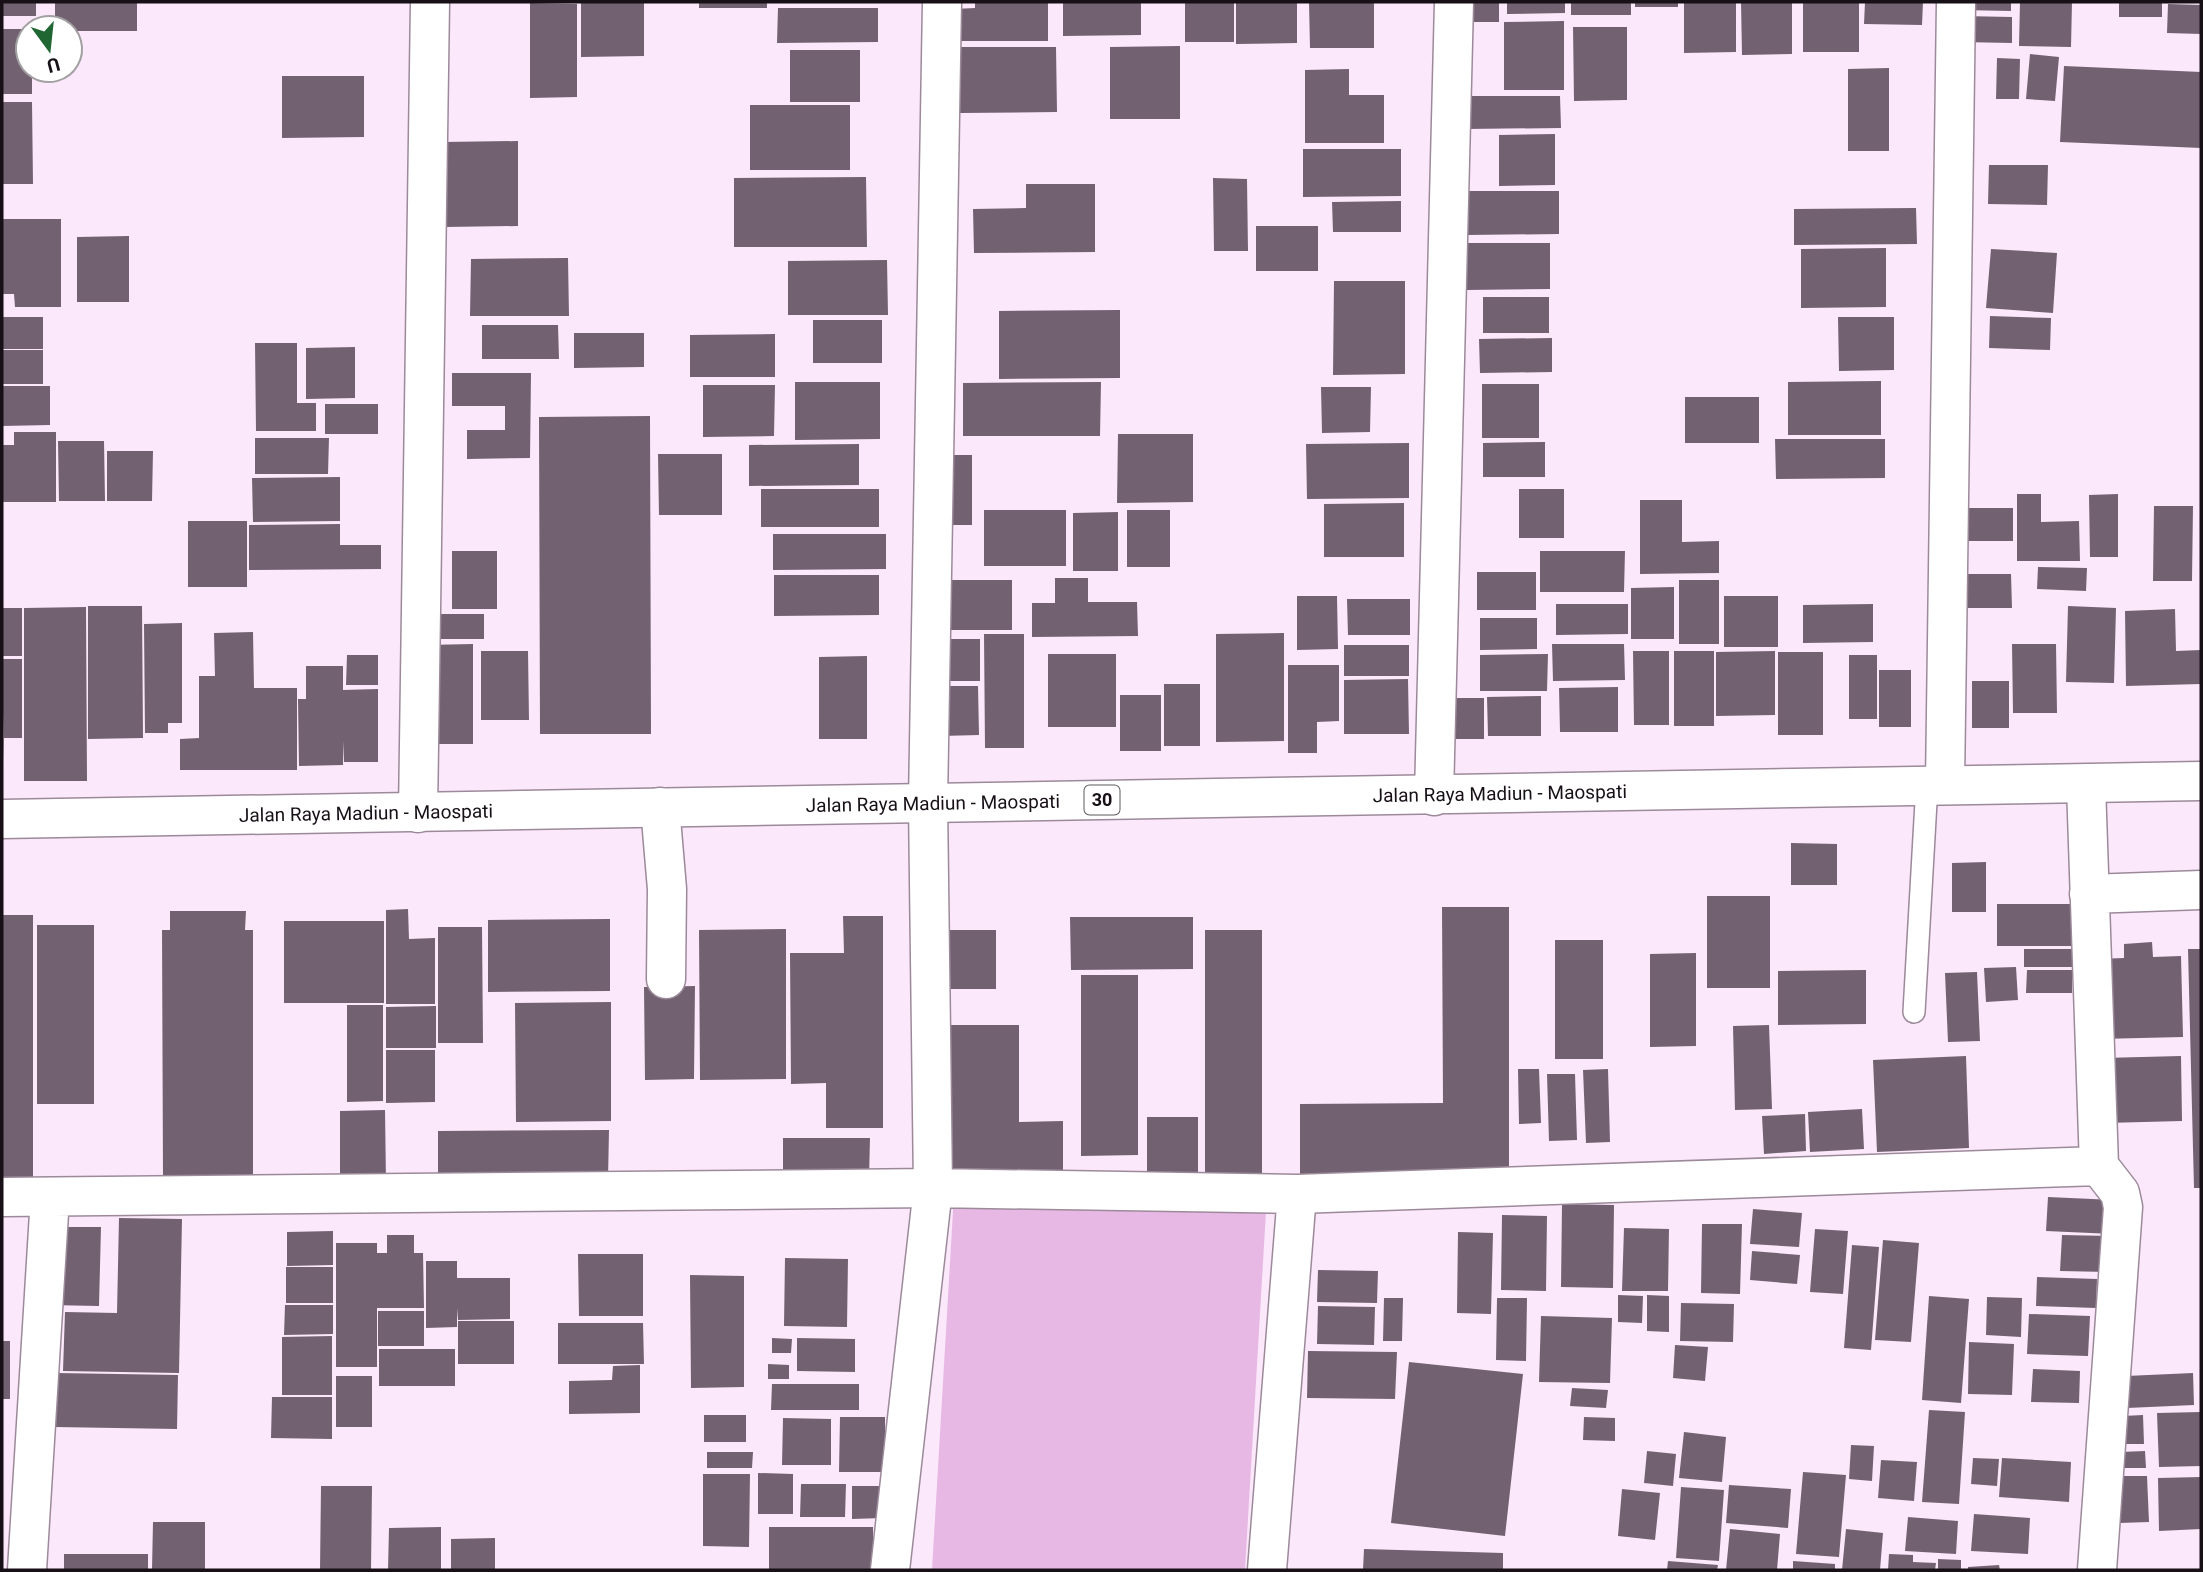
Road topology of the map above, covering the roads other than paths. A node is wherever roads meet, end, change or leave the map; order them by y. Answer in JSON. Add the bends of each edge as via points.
{"nodes":[{"id":1,"x":430,"y":2,"type":"edge"},
{"id":2,"x":942,"y":2,"type":"edge"},
{"id":3,"x":1454,"y":2,"type":"edge"},
{"id":4,"x":1956,"y":2,"type":"edge"},
{"id":5,"x":2201,"y":782,"type":"edge"},
{"id":6,"x":1936,"y":784,"type":"junction"},
{"id":7,"x":2086,"y":785,"type":"junction"},
{"id":8,"x":1434,"y":796,"type":"junction"},
{"id":9,"x":928,"y":803,"type":"junction"},
{"id":10,"x":660,"y":807,"type":"junction"},
{"id":11,"x":418,"y":813,"type":"junction"},
{"id":12,"x":2,"y":819,"type":"edge"},
{"id":13,"x":2201,"y":890,"type":"edge"},
{"id":14,"x":2089,"y":894,"type":"junction"},
{"id":15,"x":666,"y":979,"type":"dead end"},
{"id":16,"x":1914,"y":1013,"type":"dead end"},
{"id":17,"x":2099,"y":1166,"type":"junction"},
{"id":18,"x":933,"y":1188,"type":"junction"},
{"id":19,"x":1297,"y":1194,"type":"junction"},
{"id":20,"x":2,"y":1197,"type":"edge"},
{"id":21,"x":50,"y":1197,"type":"junction"},
{"id":22,"x":27,"y":1570,"type":"edge"},
{"id":23,"x":890,"y":1570,"type":"edge"},
{"id":24,"x":1267,"y":1570,"type":"edge"},
{"id":25,"x":2097,"y":1570,"type":"edge"}],
"edges":[{"from":1,"to":11,"type":"main road"},
{"from":2,"to":9,"type":"main road"},
{"from":3,"to":8,"type":"main road"},
{"from":4,"to":6,"type":"main road"},
{"from":5,"to":7,"type":"main road","name":"Jalan Raya Madiun - Maospati","number":"30"},
{"from":6,"to":7,"type":"main road","name":"Jalan Raya Madiun - Maospati","number":"30"},
{"from":6,"to":8,"type":"main road","name":"Jalan Raya Madiun - Maospati","number":"30"},
{"from":6,"to":16,"type":"lane"},
{"from":7,"to":14,"type":"main road"},
{"from":8,"to":9,"type":"main road","name":"Jalan Raya Madiun - Maospati","number":"30"},
{"from":9,"to":10,"type":"main road","name":"Jalan Raya Madiun - Maospati","number":"30"},
{"from":9,"to":18,"type":"main road"},
{"from":10,"to":11,"type":"main road","name":"Jalan Raya Madiun - Maospati","number":"30"},
{"from":10,"to":15,"type":"main road","via":[[667,889]]},
{"from":11,"to":12,"type":"main road","name":"Jalan Raya Madiun - Maospati","number":"30"},
{"from":13,"to":14,"type":"main road"},
{"from":14,"to":17,"type":"main road"},
{"from":17,"to":19,"type":"main road"},
{"from":17,"to":25,"type":"main road","via":[[2120,1193],[2123,1207]]},
{"from":18,"to":19,"type":"main road"},
{"from":18,"to":21,"type":"main road"},
{"from":18,"to":23,"type":"main road"},
{"from":19,"to":24,"type":"main road"},
{"from":20,"to":21,"type":"main road"},
{"from":21,"to":22,"type":"main road"}]}
